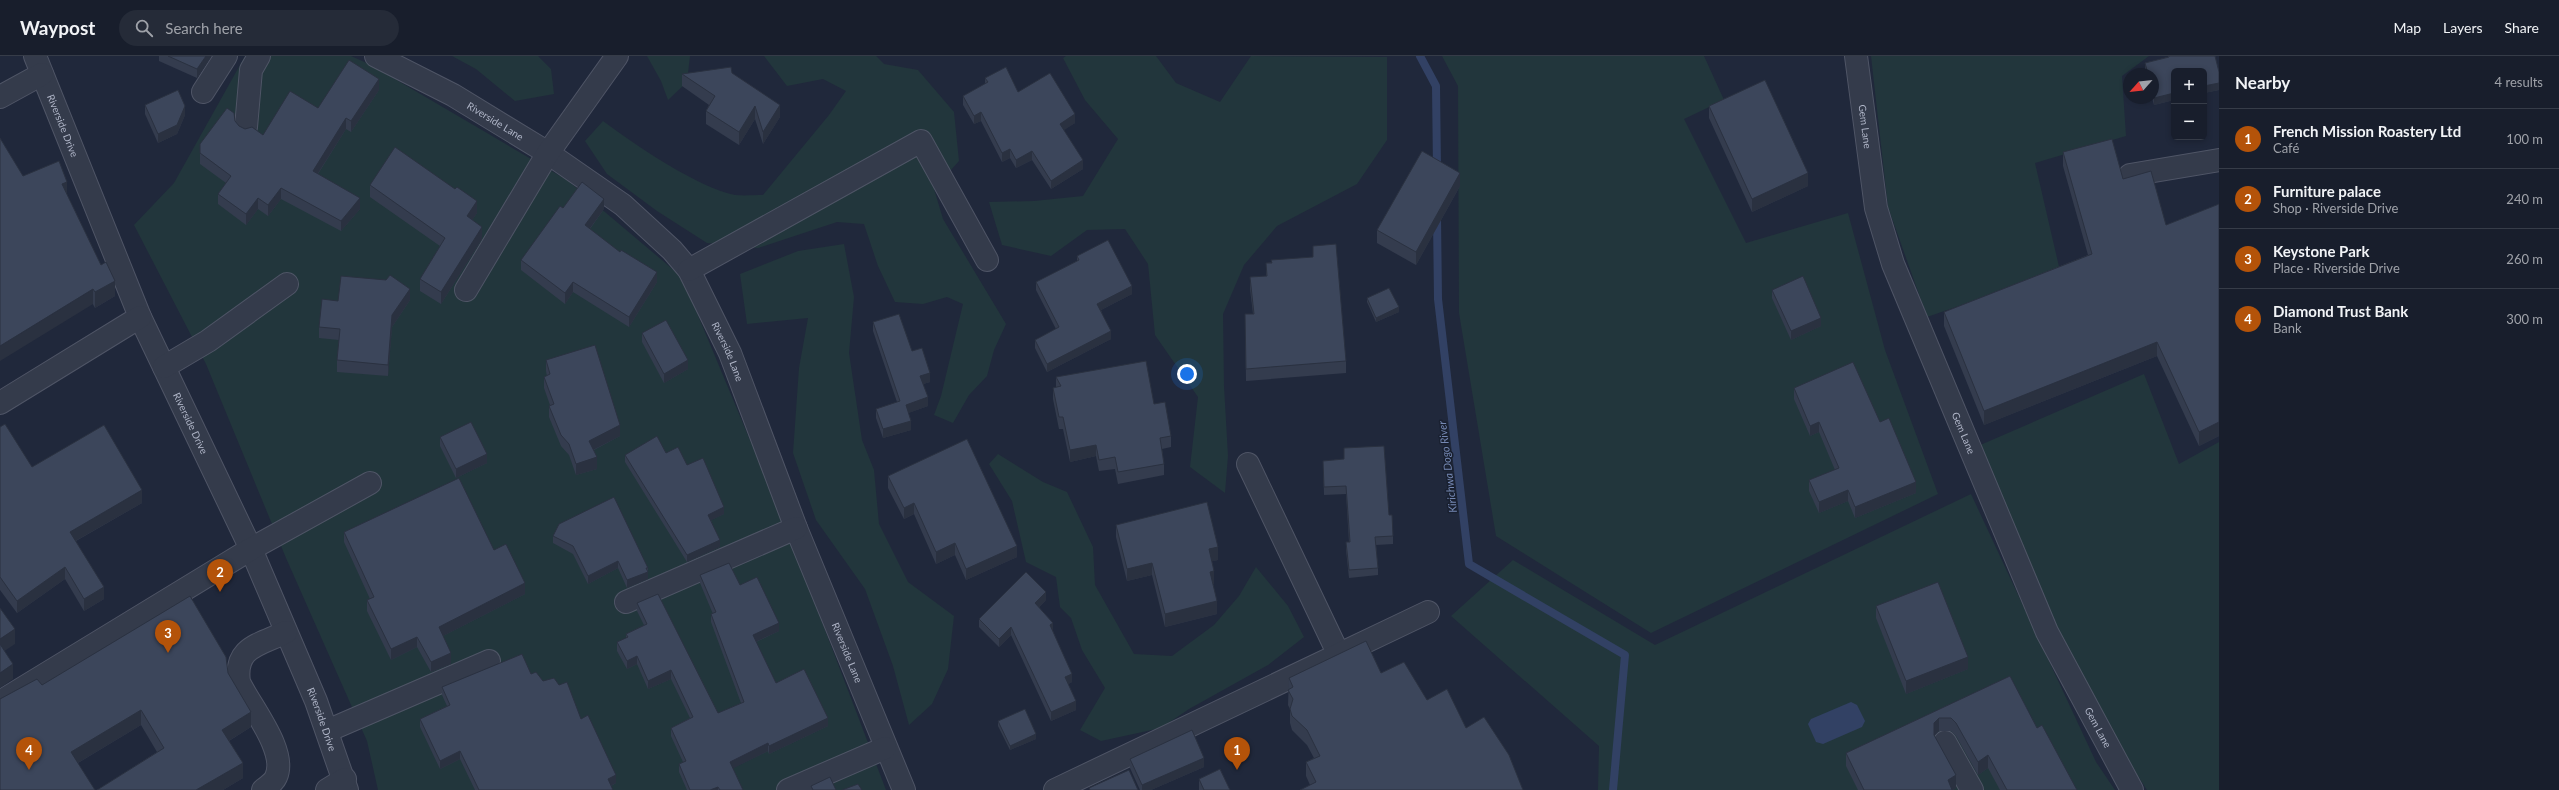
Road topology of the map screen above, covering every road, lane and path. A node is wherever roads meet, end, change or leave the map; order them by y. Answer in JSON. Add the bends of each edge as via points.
{"nodes":[{"id":1,"x":226,"y":56,"type":"edge"},
{"id":2,"x":259,"y":56,"type":"edge"},
{"id":3,"x":376,"y":56,"type":"edge"},
{"id":4,"x":617,"y":56,"type":"edge"},
{"id":5,"x":1856,"y":56,"type":"edge"},
{"id":6,"x":39,"y":65,"type":"edge"},
{"id":7,"x":203,"y":92,"type":"dead end"},
{"id":8,"x":0,"y":96,"type":"edge"},
{"id":9,"x":246,"y":127,"type":"edge"},
{"id":10,"x":548,"y":153,"type":"junction"},
{"id":11,"x":2219,"y":160,"type":"edge"},
{"id":12,"x":2130,"y":175,"type":"edge"},
{"id":13,"x":987,"y":260,"type":"dead end"},
{"id":14,"x":689,"y":270,"type":"junction"},
{"id":15,"x":287,"y":284,"type":"dead end"},
{"id":16,"x":466,"y":290,"type":"dead end"},
{"id":17,"x":140,"y":317,"type":"junction"},
{"id":18,"x":164,"y":367,"type":"junction"},
{"id":19,"x":0,"y":402,"type":"edge"},
{"id":20,"x":1248,"y":464,"type":"dead end"},
{"id":21,"x":370,"y":483,"type":"dead end"},
{"id":22,"x":796,"y":528,"type":"junction"},
{"id":23,"x":251,"y":549,"type":"junction"},
{"id":24,"x":626,"y":602,"type":"dead end"},
{"id":25,"x":1428,"y":612,"type":"dead end"},
{"id":26,"x":286,"y":632,"type":"junction"},
{"id":27,"x":1339,"y":655,"type":"junction"},
{"id":28,"x":489,"y":661,"type":"dead end"},
{"id":29,"x":0,"y":702,"type":"edge"},
{"id":30,"x":327,"y":731,"type":"junction"},
{"id":31,"x":1945,"y":742,"type":"dead end"},
{"id":32,"x":885,"y":748,"type":"junction"},
{"id":33,"x":340,"y":786,"type":"edge"},
{"id":34,"x":263,"y":790,"type":"edge"},
{"id":35,"x":788,"y":790,"type":"edge"},
{"id":36,"x":904,"y":790,"type":"edge"},
{"id":37,"x":1055,"y":790,"type":"edge"},
{"id":38,"x":1972,"y":790,"type":"edge"},
{"id":39,"x":2132,"y":790,"type":"edge"}],
"edges":[{"from":1,"to":7,"type":"street"},
{"from":2,"to":9,"type":"street","via":[[251,70]]},
{"from":3,"to":10,"type":"street","name":"Riverside Lane","via":[[453,94]]},
{"from":4,"to":10,"type":"street"},
{"from":5,"to":39,"type":"street","name":"Gem Lane","via":[[1876,208],[1893,264],[2047,632]]},
{"from":6,"to":8,"type":"street"},
{"from":6,"to":17,"type":"street","name":"Riverside Drive"},
{"from":10,"to":14,"type":"street","name":"Riverside Lane","via":[[623,205],[672,250]]},
{"from":10,"to":16,"type":"street"},
{"from":11,"to":12,"type":"street"},
{"from":13,"to":14,"type":"street","via":[[921,141]]},
{"from":14,"to":22,"type":"street","name":"Riverside Lane","via":[[730,353]]},
{"from":15,"to":18,"type":"street","via":[[208,341]]},
{"from":17,"to":18,"type":"street","name":"Riverside Drive"},
{"from":17,"to":19,"type":"street"},
{"from":18,"to":23,"type":"street","name":"Riverside Drive"},
{"from":20,"to":27,"type":"street"},
{"from":21,"to":23,"type":"street"},
{"from":22,"to":24,"type":"street"},
{"from":22,"to":32,"type":"street","name":"Riverside Lane"},
{"from":23,"to":26,"type":"street","name":"Riverside Drive"},
{"from":23,"to":29,"type":"street"},
{"from":25,"to":27,"type":"street"},
{"from":26,"to":30,"type":"street","name":"Riverside Drive"},
{"from":26,"to":34,"type":"street","via":[[244,653],[237,670],[239,682],[272,743],[278,764],[276,778]]},
{"from":27,"to":37,"type":"street"},
{"from":28,"to":30,"type":"street"},
{"from":30,"to":33,"type":"street","name":"Riverside Drive"},
{"from":31,"to":38,"type":"street"},
{"from":32,"to":35,"type":"street"},
{"from":32,"to":36,"type":"street","name":"Riverside Lane"}]}
